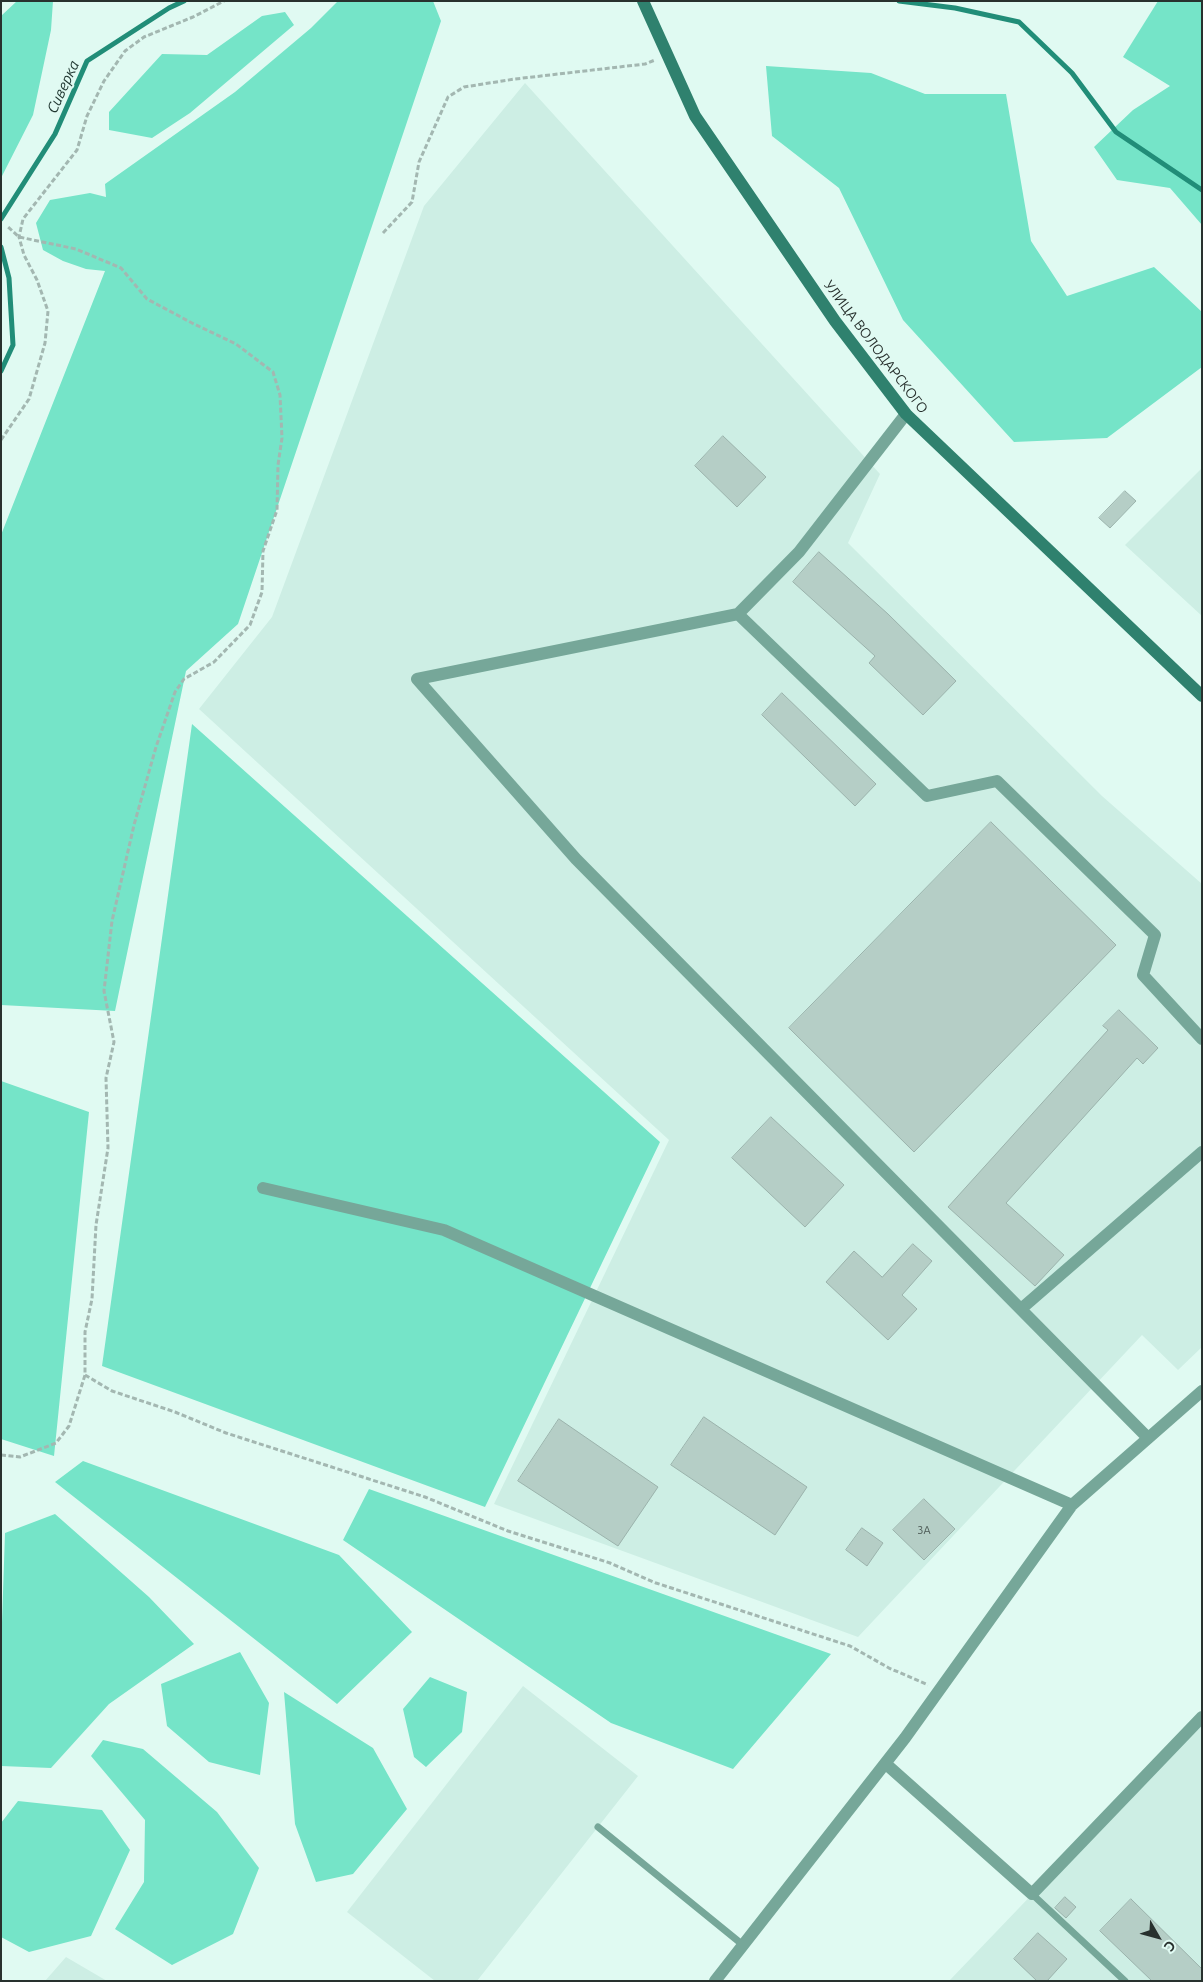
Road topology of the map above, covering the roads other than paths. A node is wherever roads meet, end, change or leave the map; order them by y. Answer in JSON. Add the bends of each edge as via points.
{"nodes":[{"id":1,"x":643,"y":1,"type":"edge"},
{"id":2,"x":906,"y":414,"type":"junction"},
{"id":3,"x":738,"y":614,"type":"junction"},
{"id":4,"x":1202,"y":696,"type":"edge"},
{"id":5,"x":1202,"y":1038,"type":"edge"},
{"id":6,"x":1202,"y":1152,"type":"edge"},
{"id":7,"x":263,"y":1188,"type":"dead end"},
{"id":8,"x":1021,"y":1309,"type":"junction"},
{"id":9,"x":1202,"y":1391,"type":"edge"},
{"id":10,"x":1148,"y":1438,"type":"junction"},
{"id":11,"x":1072,"y":1504,"type":"junction"},
{"id":12,"x":1202,"y":1716,"type":"edge"},
{"id":13,"x":886,"y":1764,"type":"junction"},
{"id":14,"x":598,"y":1827,"type":"dead end"},
{"id":15,"x":1032,"y":1894,"type":"junction"},
{"id":16,"x":743,"y":1945,"type":"junction"},
{"id":17,"x":715,"y":1981,"type":"edge"},
{"id":18,"x":1125,"y":1981,"type":"edge"}],
"edges":[{"from":1,"to":2,"type":"main road","name":"УЛИЦА ВОЛОДАРСКОГО","via":[[695,116],[835,321]]},
{"from":2,"to":3,"type":"street","via":[[799,552]]},
{"from":2,"to":4,"type":"main road","name":"УЛИЦА ВОЛОДАРСКОГО"},
{"from":3,"to":5,"type":"street","via":[[927,796],[997,781],[1155,935],[1143,975]]},
{"from":3,"to":8,"type":"street","via":[[417,679],[576,858]]},
{"from":6,"to":8,"type":"street"},
{"from":7,"to":11,"type":"street","via":[[444,1230]]},
{"from":8,"to":10,"type":"street"},
{"from":9,"to":10,"type":"street"},
{"from":10,"to":11,"type":"street"},
{"from":11,"to":13,"type":"street"},
{"from":12,"to":15,"type":"street"},
{"from":13,"to":15,"type":"street"},
{"from":13,"to":16,"type":"street"},
{"from":14,"to":16,"type":"lane"},
{"from":15,"to":18,"type":"lane"},
{"from":16,"to":17,"type":"street"}]}
